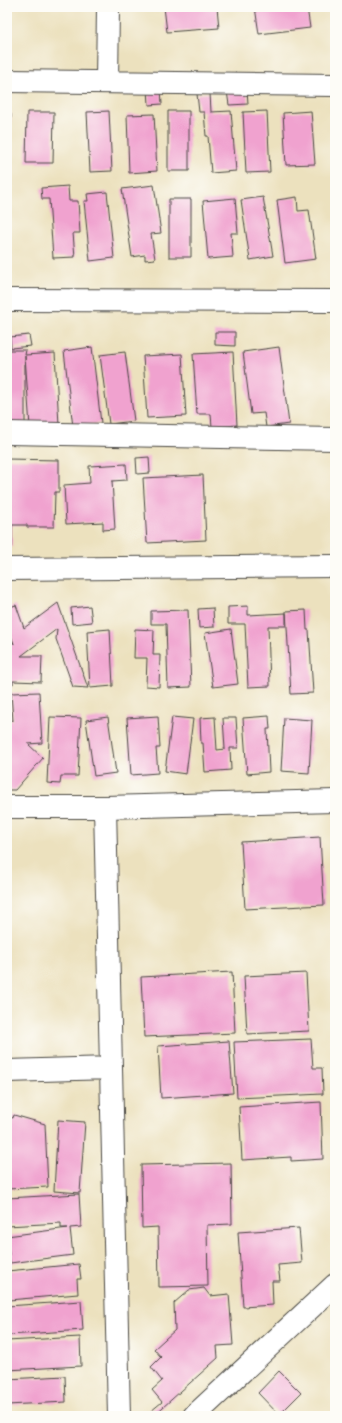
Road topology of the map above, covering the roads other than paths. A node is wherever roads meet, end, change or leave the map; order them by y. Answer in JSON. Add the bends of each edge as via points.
{"nodes":[{"id":1,"x":108,"y":7,"type":"edge"},
{"id":2,"x":7,"y":81,"type":"edge"},
{"id":3,"x":107,"y":82,"type":"junction"},
{"id":4,"x":335,"y":85,"type":"edge"},
{"id":5,"x":7,"y":300,"type":"edge"},
{"id":6,"x":335,"y":301,"type":"edge"},
{"id":7,"x":7,"y":433,"type":"edge"},
{"id":8,"x":335,"y":439,"type":"edge"},
{"id":9,"x":335,"y":566,"type":"edge"},
{"id":10,"x":7,"y":569,"type":"edge"},
{"id":11,"x":335,"y":801,"type":"edge"},
{"id":12,"x":7,"y":807,"type":"edge"},
{"id":13,"x":104,"y":807,"type":"junction"},
{"id":14,"x":110,"y":1068,"type":"junction"},
{"id":15,"x":7,"y":1071,"type":"edge"},
{"id":16,"x":335,"y":1285,"type":"edge"},
{"id":17,"x":119,"y":1416,"type":"edge"},
{"id":18,"x":194,"y":1416,"type":"edge"}],
"edges":[{"from":1,"to":3,"type":"street"},
{"from":2,"to":3,"type":"street"},
{"from":3,"to":4,"type":"street"},
{"from":5,"to":6,"type":"street"},
{"from":7,"to":8,"type":"street"},
{"from":9,"to":10,"type":"street"},
{"from":11,"to":13,"type":"street"},
{"from":12,"to":13,"type":"street"},
{"from":13,"to":14,"type":"street"},
{"from":14,"to":15,"type":"street"},
{"from":14,"to":17,"type":"street"},
{"from":16,"to":18,"type":"street"}]}
